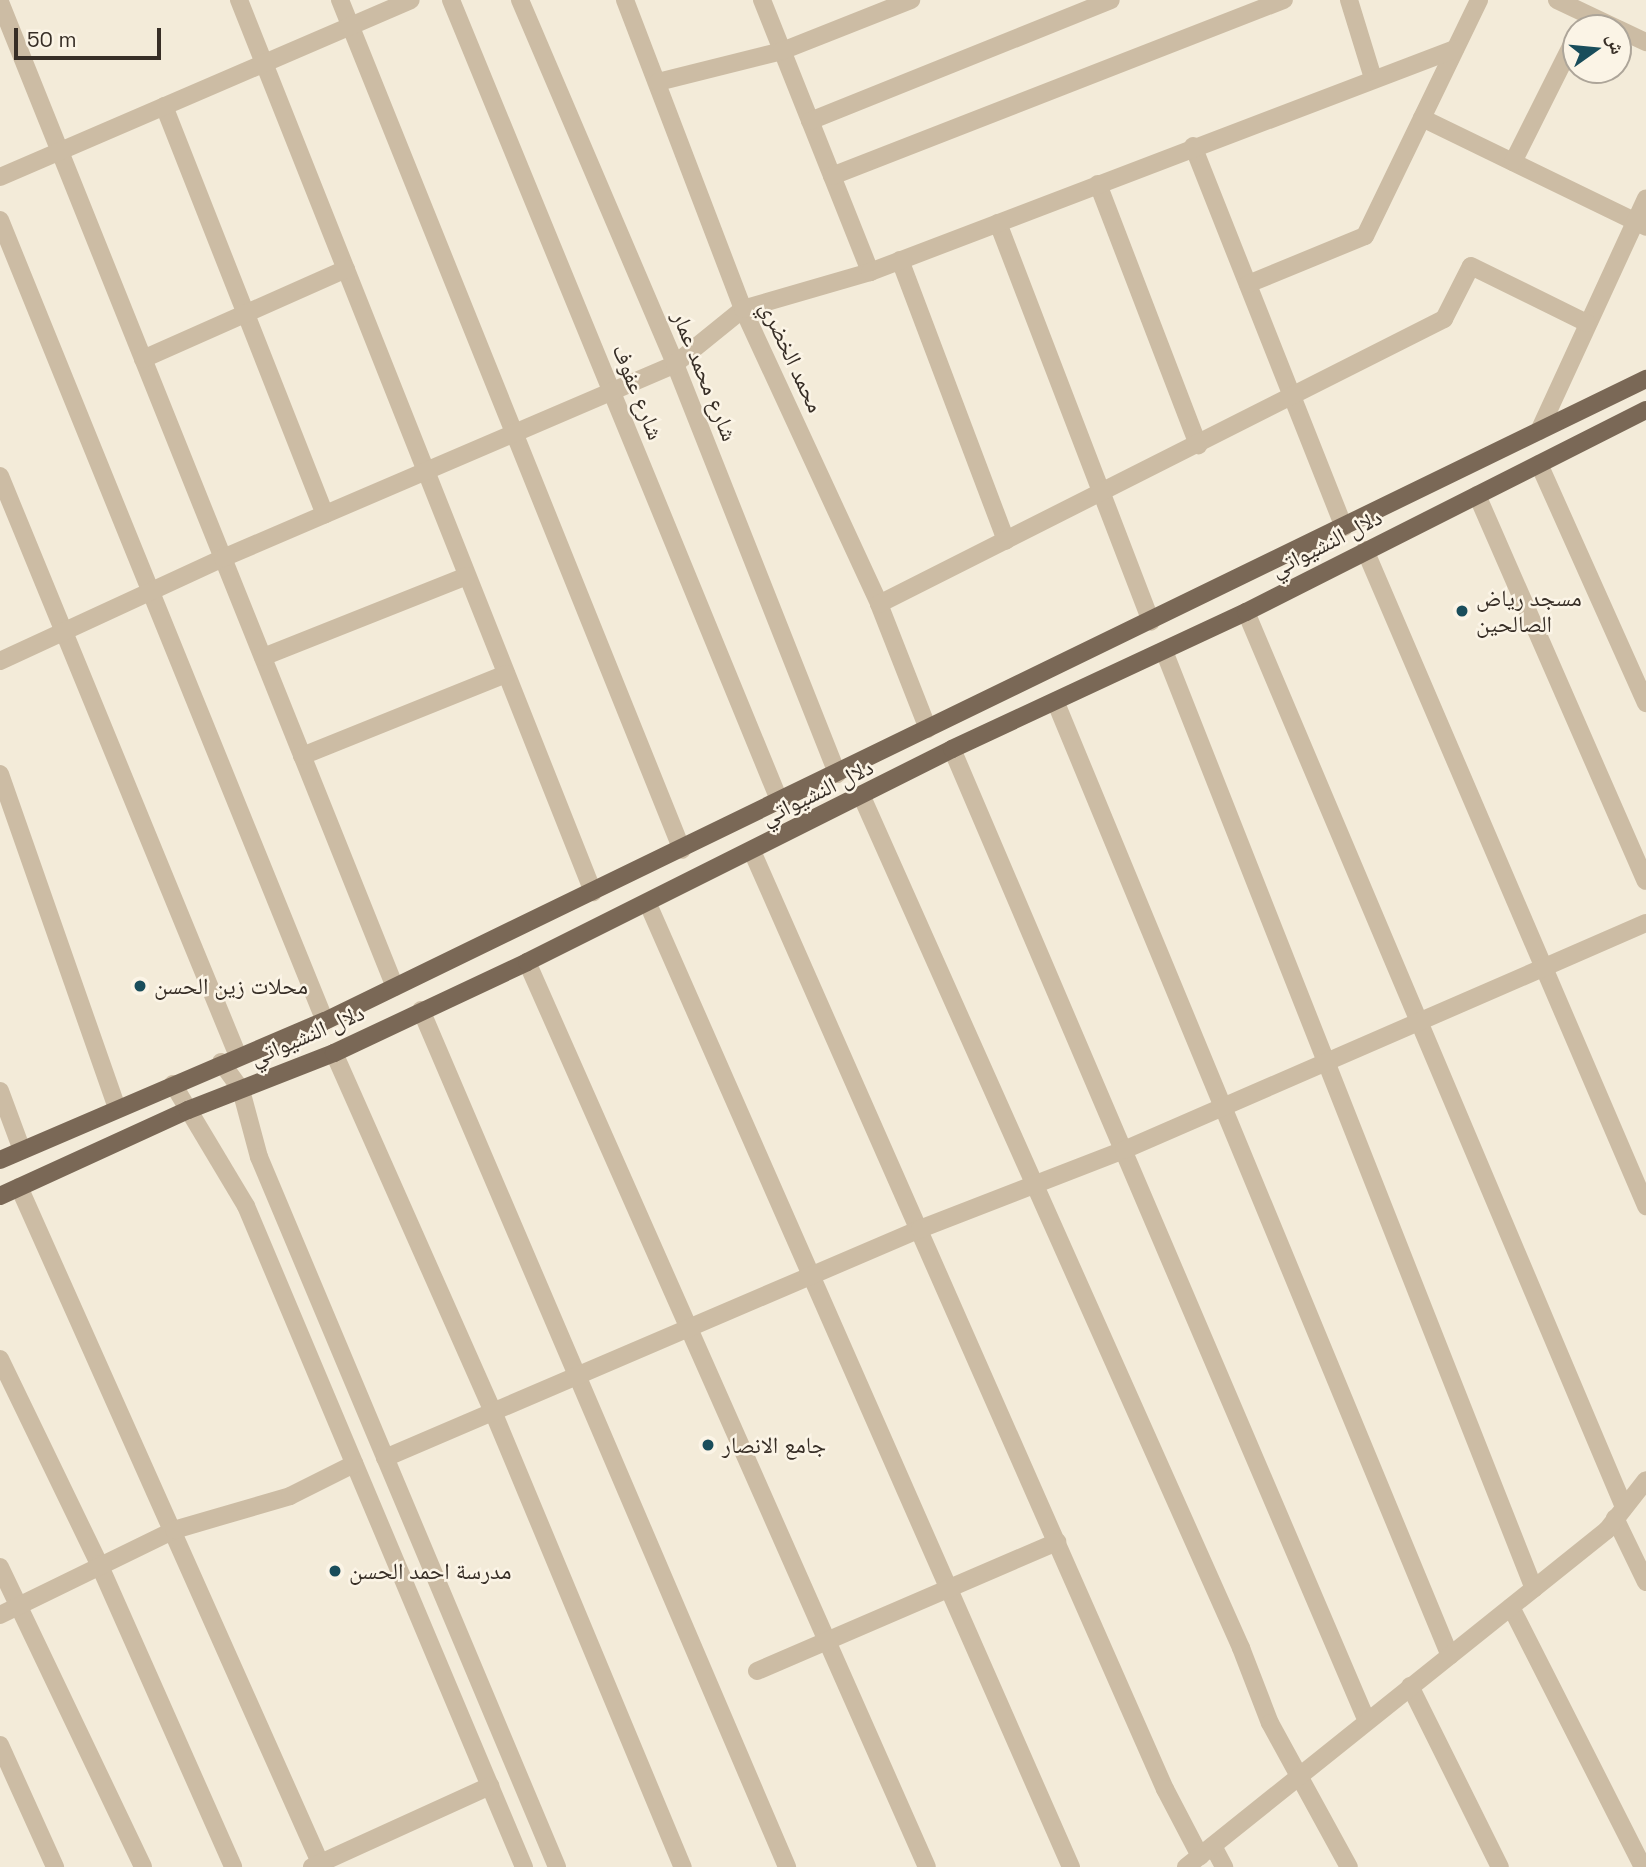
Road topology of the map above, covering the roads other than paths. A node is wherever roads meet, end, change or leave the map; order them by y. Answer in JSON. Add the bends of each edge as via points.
{"nodes":[{"id":1,"x":239,"y":0,"type":"edge"},
{"id":2,"x":340,"y":0,"type":"edge"},
{"id":3,"x":411,"y":0,"type":"edge"},
{"id":4,"x":452,"y":0,"type":"edge"},
{"id":5,"x":520,"y":0,"type":"edge"},
{"id":6,"x":625,"y":0,"type":"edge"},
{"id":7,"x":762,"y":0,"type":"edge"},
{"id":8,"x":911,"y":0,"type":"edge"},
{"id":9,"x":1111,"y":0,"type":"edge"},
{"id":10,"x":1283,"y":0,"type":"edge"},
{"id":11,"x":1349,"y":0,"type":"edge"},
{"id":12,"x":1479,"y":0,"type":"edge"},
{"id":13,"x":1557,"y":0,"type":"edge"},
{"id":14,"x":0,"y":2,"type":"edge"},
{"id":15,"x":1575,"y":14,"type":"edge"},
{"id":16,"x":351,"y":26,"type":"junction"},
{"id":17,"x":1455,"y":49,"type":"junction"},
{"id":18,"x":782,"y":51,"type":"junction"},
{"id":19,"x":264,"y":63,"type":"junction"},
{"id":20,"x":1562,"y":64,"type":"edge"},
{"id":21,"x":1373,"y":78,"type":"junction"},
{"id":22,"x":658,"y":82,"type":"junction"},
{"id":23,"x":164,"y":106,"type":"junction"},
{"id":24,"x":1422,"y":118,"type":"junction"},
{"id":25,"x":810,"y":121,"type":"junction"},
{"id":26,"x":1193,"y":146,"type":"junction"},
{"id":27,"x":59,"y":150,"type":"junction"},
{"id":28,"x":1513,"y":162,"type":"junction"},
{"id":29,"x":832,"y":176,"type":"junction"},
{"id":30,"x":0,"y":177,"type":"edge"},
{"id":31,"x":1098,"y":184,"type":"junction"},
{"id":32,"x":1646,"y":198,"type":"edge"},
{"id":33,"x":0,"y":219,"type":"edge"},
{"id":34,"x":998,"y":223,"type":"junction"},
{"id":35,"x":1641,"y":224,"type":"edge"},
{"id":36,"x":900,"y":260,"type":"junction"},
{"id":37,"x":346,"y":269,"type":"junction"},
{"id":38,"x":870,"y":272,"type":"junction"},
{"id":39,"x":1248,"y":284,"type":"junction"},
{"id":40,"x":743,"y":309,"type":"junction"},
{"id":41,"x":245,"y":314,"type":"junction"},
{"id":42,"x":1587,"y":323,"type":"junction"},
{"id":43,"x":143,"y":359,"type":"junction"},
{"id":44,"x":675,"y":364,"type":"junction"},
{"id":45,"x":1646,"y":379,"type":"edge"},
{"id":46,"x":612,"y":392,"type":"junction"},
{"id":47,"x":1292,"y":397,"type":"junction"},
{"id":48,"x":1646,"y":410,"type":"edge"},
{"id":49,"x":1539,"y":431,"type":"junction"},
{"id":50,"x":514,"y":433,"type":"junction"},
{"id":51,"x":1198,"y":445,"type":"junction"},
{"id":52,"x":1539,"y":464,"type":"junction"},
{"id":53,"x":426,"y":471,"type":"junction"},
{"id":54,"x":0,"y":476,"type":"edge"},
{"id":55,"x":1102,"y":494,"type":"junction"},
{"id":56,"x":1477,"y":495,"type":"junction"},
{"id":57,"x":326,"y":514,"type":"junction"},
{"id":58,"x":1344,"y":527,"type":"junction"},
{"id":59,"x":1006,"y":541,"type":"junction"},
{"id":60,"x":1365,"y":550,"type":"junction"},
{"id":61,"x":223,"y":558,"type":"junction"},
{"id":62,"x":467,"y":576,"type":"junction"},
{"id":63,"x":151,"y":591,"type":"junction"},
{"id":64,"x":879,"y":604,"type":"junction"},
{"id":65,"x":1246,"y":612,"type":"junction"},
{"id":66,"x":1151,"y":622,"type":"junction"},
{"id":67,"x":64,"y":632,"type":"junction"},
{"id":68,"x":1164,"y":651,"type":"junction"},
{"id":69,"x":263,"y":657,"type":"junction"},
{"id":70,"x":0,"y":661,"type":"edge"},
{"id":71,"x":506,"y":674,"type":"junction"},
{"id":72,"x":1056,"y":703,"type":"junction"},
{"id":73,"x":1646,"y":703,"type":"edge"},
{"id":74,"x":928,"y":729,"type":"junction"},
{"id":75,"x":947,"y":752,"type":"junction"},
{"id":76,"x":302,"y":756,"type":"junction"},
{"id":77,"x":0,"y":774,"type":"edge"},
{"id":78,"x":837,"y":774,"type":"junction"},
{"id":79,"x":862,"y":797,"type":"junction"},
{"id":80,"x":780,"y":802,"type":"junction"},
{"id":81,"x":682,"y":850,"type":"junction"},
{"id":82,"x":751,"y":851,"type":"junction"},
{"id":83,"x":1646,"y":881,"type":"edge"},
{"id":84,"x":593,"y":892,"type":"junction"},
{"id":85,"x":648,"y":904,"type":"junction"},
{"id":86,"x":1646,"y":923,"type":"edge"},
{"id":87,"x":527,"y":962,"type":"junction"},
{"id":88,"x":1544,"y":964,"type":"junction"},
{"id":89,"x":395,"y":987,"type":"junction"},
{"id":90,"x":421,"y":1010,"type":"junction"},
{"id":91,"x":325,"y":1021,"type":"junction"},
{"id":92,"x":1420,"y":1021,"type":"junction"},
{"id":93,"x":334,"y":1053,"type":"junction"},
{"id":94,"x":229,"y":1059,"type":"junction"},
{"id":95,"x":1326,"y":1061,"type":"junction"},
{"id":96,"x":173,"y":1084,"type":"junction"},
{"id":97,"x":241,"y":1090,"type":"junction"},
{"id":98,"x":0,"y":1091,"type":"edge"},
{"id":99,"x":1226,"y":1105,"type":"junction"},
{"id":100,"x":117,"y":1109,"type":"junction"},
{"id":101,"x":188,"y":1110,"type":"junction"},
{"id":102,"x":22,"y":1150,"type":"junction"},
{"id":103,"x":1125,"y":1150,"type":"junction"},
{"id":104,"x":0,"y":1160,"type":"edge"},
{"id":105,"x":1034,"y":1186,"type":"junction"},
{"id":106,"x":19,"y":1187,"type":"junction"},
{"id":107,"x":0,"y":1196,"type":"edge"},
{"id":108,"x":1646,"y":1206,"type":"edge"},
{"id":109,"x":920,"y":1229,"type":"junction"},
{"id":110,"x":809,"y":1276,"type":"junction"},
{"id":111,"x":687,"y":1328,"type":"junction"},
{"id":112,"x":0,"y":1359,"type":"edge"},
{"id":113,"x":580,"y":1378,"type":"junction"},
{"id":114,"x":494,"y":1414,"type":"junction"},
{"id":115,"x":385,"y":1458,"type":"junction"},
{"id":116,"x":354,"y":1464,"type":"junction"},
{"id":117,"x":1646,"y":1480,"type":"edge"},
{"id":118,"x":1620,"y":1513,"type":"junction"},
{"id":119,"x":174,"y":1530,"type":"junction"},
{"id":120,"x":1057,"y":1542,"type":"junction"},
{"id":121,"x":99,"y":1564,"type":"junction"},
{"id":122,"x":0,"y":1567,"type":"edge"},
{"id":123,"x":1646,"y":1581,"type":"edge"},
{"id":124,"x":946,"y":1588,"type":"junction"},
{"id":125,"x":1534,"y":1589,"type":"junction"},
{"id":126,"x":1511,"y":1607,"type":"junction"},
{"id":127,"x":17,"y":1608,"type":"junction"},
{"id":128,"x":0,"y":1615,"type":"edge"},
{"id":129,"x":826,"y":1641,"type":"junction"},
{"id":130,"x":1450,"y":1656,"type":"junction"},
{"id":131,"x":757,"y":1671,"type":"dead end"},
{"id":132,"x":1410,"y":1686,"type":"junction"},
{"id":133,"x":1367,"y":1719,"type":"junction"},
{"id":134,"x":0,"y":1745,"type":"edge"},
{"id":135,"x":1298,"y":1774,"type":"junction"},
{"id":136,"x":490,"y":1786,"type":"junction"},
{"id":137,"x":1200,"y":1856,"type":"edge"},
{"id":138,"x":318,"y":1866,"type":"edge"},
{"id":139,"x":55,"y":1867,"type":"edge"},
{"id":140,"x":144,"y":1867,"type":"edge"},
{"id":141,"x":233,"y":1867,"type":"edge"},
{"id":142,"x":524,"y":1867,"type":"edge"},
{"id":143,"x":557,"y":1867,"type":"edge"},
{"id":144,"x":683,"y":1867,"type":"edge"},
{"id":145,"x":787,"y":1867,"type":"edge"},
{"id":146,"x":927,"y":1867,"type":"edge"},
{"id":147,"x":1072,"y":1867,"type":"edge"},
{"id":148,"x":1224,"y":1867,"type":"edge"},
{"id":149,"x":1349,"y":1867,"type":"edge"},
{"id":150,"x":1500,"y":1867,"type":"edge"},
{"id":151,"x":1643,"y":1867,"type":"edge"}],
"edges":[{"from":1,"to":19,"type":"street"},
{"from":2,"to":16,"type":"street"},
{"from":3,"to":16,"type":"street"},
{"from":4,"to":46,"type":"street","name":"شارع عفوف"},
{"from":5,"to":44,"type":"street","name":"شارع محمد عمار"},
{"from":6,"to":22,"type":"street","name":"محمد الخضري"},
{"from":7,"to":18,"type":"street"},
{"from":8,"to":18,"type":"street"},
{"from":9,"to":25,"type":"street"},
{"from":10,"to":29,"type":"street"},
{"from":11,"to":21,"type":"street"},
{"from":12,"to":17,"type":"street"},
{"from":13,"to":15,"type":"street"},
{"from":14,"to":27,"type":"street"},
{"from":16,"to":19,"type":"street"},
{"from":16,"to":50,"type":"street"},
{"from":17,"to":21,"type":"street"},
{"from":17,"to":24,"type":"street"},
{"from":18,"to":22,"type":"street"},
{"from":18,"to":25,"type":"street"},
{"from":19,"to":23,"type":"street"},
{"from":19,"to":37,"type":"street"},
{"from":20,"to":28,"type":"street"},
{"from":21,"to":26,"type":"street"},
{"from":22,"to":40,"type":"street","name":"محمد الخضري"},
{"from":23,"to":27,"type":"street"},
{"from":23,"to":41,"type":"street"},
{"from":24,"to":28,"type":"street"},
{"from":24,"to":39,"type":"street","via":[[1365,236]]},
{"from":25,"to":29,"type":"street"},
{"from":26,"to":31,"type":"street"},
{"from":26,"to":39,"type":"street"},
{"from":27,"to":30,"type":"street"},
{"from":27,"to":43,"type":"street"},
{"from":28,"to":35,"type":"street"},
{"from":29,"to":38,"type":"street"},
{"from":31,"to":34,"type":"street"},
{"from":31,"to":51,"type":"street"},
{"from":32,"to":35,"type":"street"},
{"from":33,"to":63,"type":"street"},
{"from":34,"to":36,"type":"street"},
{"from":34,"to":55,"type":"street"},
{"from":35,"to":42,"type":"street"},
{"from":36,"to":38,"type":"street"},
{"from":36,"to":59,"type":"street"},
{"from":37,"to":41,"type":"street"},
{"from":37,"to":53,"type":"street"},
{"from":38,"to":40,"type":"street"},
{"from":39,"to":47,"type":"street"},
{"from":40,"to":44,"type":"street"},
{"from":40,"to":64,"type":"street","name":"محمد الخضري"},
{"from":41,"to":43,"type":"street"},
{"from":41,"to":57,"type":"street"},
{"from":42,"to":47,"type":"street","via":[[1471,266],[1444,320]]},
{"from":42,"to":49,"type":"street"},
{"from":43,"to":61,"type":"street"},
{"from":44,"to":46,"type":"street"},
{"from":44,"to":78,"type":"street","name":"شارع محمد عمار"},
{"from":45,"to":49,"type":"main road","name":"دلال النشيواتي"},
{"from":46,"to":50,"type":"street"},
{"from":46,"to":80,"type":"street","name":"شارع عفوف"},
{"from":47,"to":51,"type":"street"},
{"from":47,"to":58,"type":"street"},
{"from":48,"to":52,"type":"main road","name":"دلال النشيواتي"},
{"from":49,"to":58,"type":"main road","name":"دلال النشيواتي"},
{"from":50,"to":53,"type":"street"},
{"from":50,"to":81,"type":"street"},
{"from":51,"to":55,"type":"street"},
{"from":52,"to":56,"type":"main road","name":"دلال النشيواتي"},
{"from":52,"to":73,"type":"street"},
{"from":53,"to":57,"type":"street"},
{"from":53,"to":62,"type":"street"},
{"from":54,"to":67,"type":"street"},
{"from":55,"to":59,"type":"street"},
{"from":55,"to":66,"type":"street"},
{"from":56,"to":60,"type":"main road","name":"دلال النشيواتي"},
{"from":56,"to":83,"type":"street"},
{"from":57,"to":61,"type":"street"},
{"from":58,"to":66,"type":"main road","name":"دلال النشيواتي"},
{"from":59,"to":64,"type":"street"},
{"from":60,"to":65,"type":"main road","name":"دلال النشيواتي"},
{"from":60,"to":88,"type":"street"},
{"from":61,"to":63,"type":"street"},
{"from":61,"to":69,"type":"street"},
{"from":62,"to":69,"type":"street"},
{"from":62,"to":71,"type":"street"},
{"from":63,"to":67,"type":"street"},
{"from":63,"to":91,"type":"street"},
{"from":64,"to":74,"type":"street","name":"محمد الخضري"},
{"from":65,"to":68,"type":"main road","name":"دلال النشيواتي"},
{"from":65,"to":92,"type":"street"},
{"from":66,"to":74,"type":"main road","name":"دلال النشيواتي"},
{"from":67,"to":70,"type":"street"},
{"from":67,"to":94,"type":"street"},
{"from":68,"to":72,"type":"main road","name":"دلال النشيواتي"},
{"from":68,"to":95,"type":"street"},
{"from":69,"to":76,"type":"street"},
{"from":71,"to":76,"type":"street"},
{"from":71,"to":84,"type":"street"},
{"from":72,"to":75,"type":"main road","name":"دلال النشيواتي"},
{"from":72,"to":99,"type":"street"},
{"from":74,"to":75,"type":"main road"},
{"from":74,"to":78,"type":"main road","name":"دلال النشيواتي"},
{"from":75,"to":79,"type":"main road","name":"دلال النشيواتي"},
{"from":75,"to":103,"type":"street"},
{"from":76,"to":89,"type":"street"},
{"from":77,"to":100,"type":"street"},
{"from":78,"to":80,"type":"main road","name":"دلال النشيواتي"},
{"from":79,"to":82,"type":"main road","name":"دلال النشيواتي"},
{"from":79,"to":105,"type":"street"},
{"from":80,"to":81,"type":"main road","name":"دلال النشيواتي"},
{"from":81,"to":84,"type":"main road","name":"دلال النشيواتي"},
{"from":82,"to":85,"type":"main road","name":"دلال النشيواتي"},
{"from":82,"to":109,"type":"street"},
{"from":84,"to":89,"type":"main road","name":"دلال النشيواتي"},
{"from":85,"to":87,"type":"main road","name":"دلال النشيواتي"},
{"from":85,"to":110,"type":"street"},
{"from":86,"to":88,"type":"street"},
{"from":87,"to":90,"type":"main road","name":"دلال النشيواتي"},
{"from":87,"to":111,"type":"street"},
{"from":88,"to":92,"type":"street"},
{"from":88,"to":108,"type":"street"},
{"from":89,"to":91,"type":"main road","name":"دلال النشيواتي"},
{"from":90,"to":93,"type":"main road","name":"دلال النشيواتي"},
{"from":90,"to":113,"type":"street"},
{"from":91,"to":94,"type":"main road","name":"دلال النشيواتي"},
{"from":92,"to":95,"type":"street"},
{"from":92,"to":118,"type":"street"},
{"from":93,"to":97,"type":"main road","name":"دلال النشيواتي"},
{"from":93,"to":114,"type":"street"},
{"from":94,"to":96,"type":"main road","name":"دلال النشيواتي"},
{"from":94,"to":97,"type":"street"},
{"from":95,"to":99,"type":"street"},
{"from":95,"to":125,"type":"street"},
{"from":96,"to":100,"type":"main road","name":"دلال النشيواتي"},
{"from":96,"to":101,"type":"street"},
{"from":97,"to":101,"type":"main road","name":"دلال النشيواتي"},
{"from":97,"to":115,"type":"street","via":[[259,1157]]},
{"from":98,"to":102,"type":"street"},
{"from":99,"to":103,"type":"street"},
{"from":99,"to":130,"type":"street"},
{"from":100,"to":102,"type":"main road","name":"دلال النشيواتي"},
{"from":101,"to":106,"type":"main road","name":"دلال النشيواتي"},
{"from":101,"to":116,"type":"street","via":[[246,1206]]},
{"from":102,"to":104,"type":"main road","name":"دلال النشيواتي"},
{"from":103,"to":105,"type":"street"},
{"from":103,"to":133,"type":"street"},
{"from":105,"to":109,"type":"street"},
{"from":105,"to":135,"type":"street","via":[[1270,1723]]},
{"from":106,"to":107,"type":"main road","name":"دلال النشيواتي"},
{"from":106,"to":119,"type":"street"},
{"from":109,"to":110,"type":"street"},
{"from":109,"to":120,"type":"street"},
{"from":110,"to":111,"type":"street"},
{"from":110,"to":124,"type":"street"},
{"from":111,"to":113,"type":"street"},
{"from":111,"to":129,"type":"street"},
{"from":112,"to":121,"type":"street"},
{"from":113,"to":114,"type":"street"},
{"from":113,"to":145,"type":"street"},
{"from":114,"to":115,"type":"street"},
{"from":114,"to":144,"type":"street"},
{"from":115,"to":143,"type":"street"},
{"from":116,"to":119,"type":"street","via":[[290,1496]]},
{"from":116,"to":136,"type":"street"},
{"from":117,"to":118,"type":"street"},
{"from":118,"to":123,"type":"street"},
{"from":118,"to":125,"type":"street"},
{"from":119,"to":121,"type":"street"},
{"from":119,"to":138,"type":"street"},
{"from":120,"to":124,"type":"street"},
{"from":120,"to":137,"type":"street","via":[[1165,1789]]},
{"from":121,"to":127,"type":"street"},
{"from":121,"to":141,"type":"street"},
{"from":122,"to":127,"type":"street"},
{"from":124,"to":129,"type":"street"},
{"from":124,"to":147,"type":"street"},
{"from":125,"to":126,"type":"street"},
{"from":126,"to":130,"type":"street"},
{"from":126,"to":151,"type":"street"},
{"from":127,"to":128,"type":"street"},
{"from":127,"to":140,"type":"street"},
{"from":129,"to":131,"type":"street"},
{"from":129,"to":146,"type":"street"},
{"from":130,"to":132,"type":"street"},
{"from":132,"to":133,"type":"street"},
{"from":132,"to":150,"type":"street"},
{"from":133,"to":135,"type":"street"},
{"from":134,"to":139,"type":"street"},
{"from":135,"to":137,"type":"street"},
{"from":135,"to":149,"type":"street"},
{"from":136,"to":138,"type":"street"},
{"from":136,"to":142,"type":"street"},
{"from":137,"to":148,"type":"street"}]}
